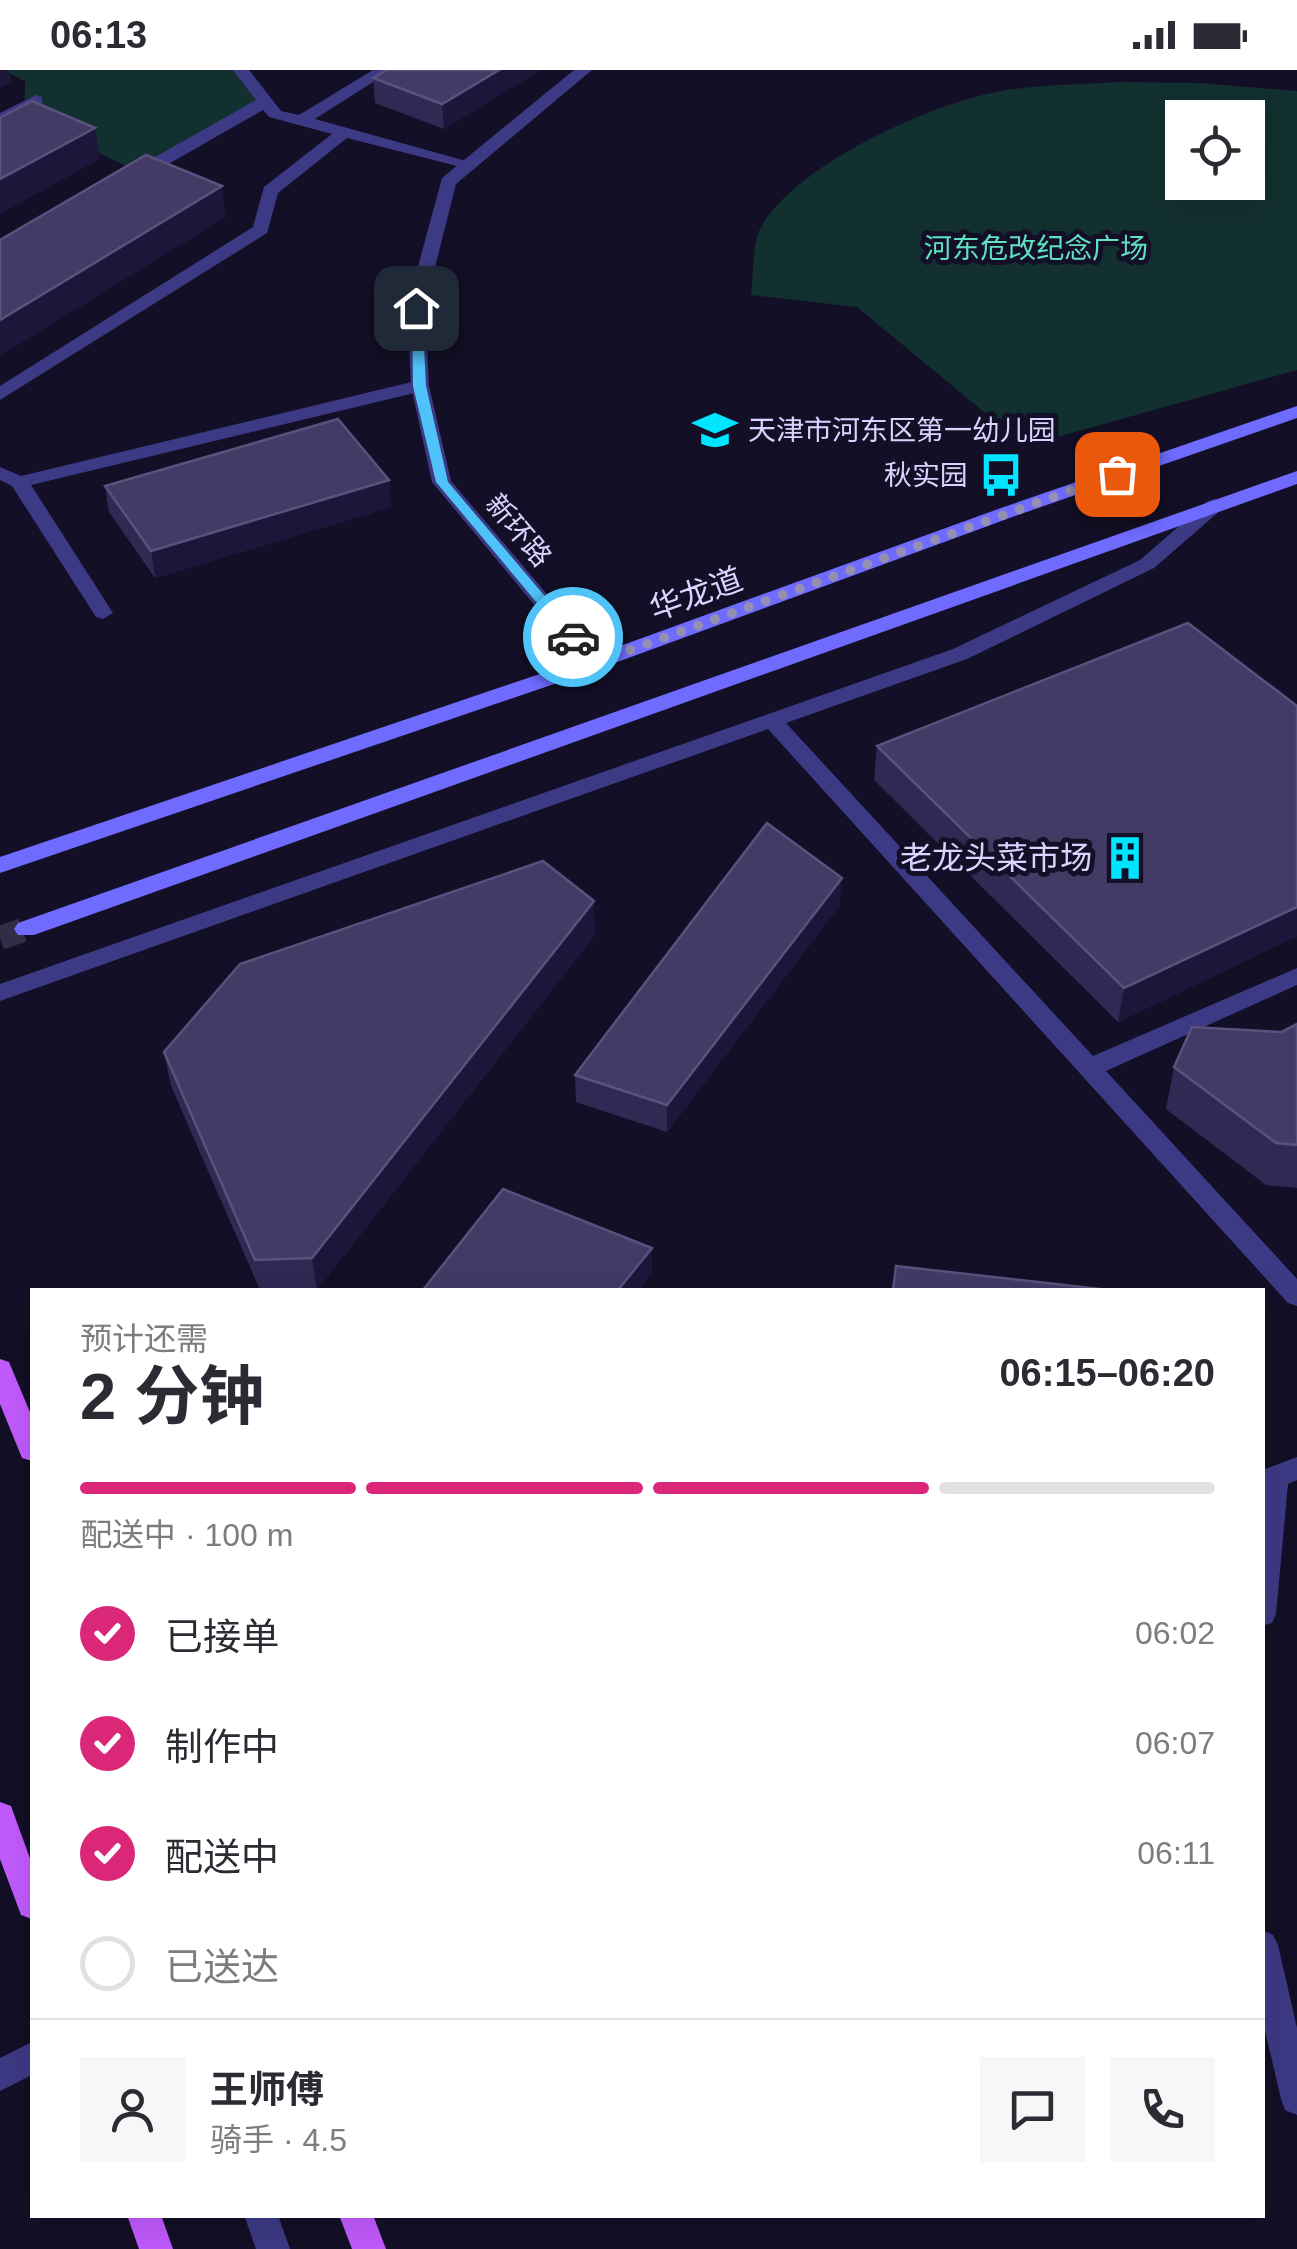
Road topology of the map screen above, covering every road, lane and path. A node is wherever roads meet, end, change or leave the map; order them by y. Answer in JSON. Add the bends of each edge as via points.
{"nodes":[{"id":1,"x":241,"y":70,"type":"edge"},
{"id":2,"x":384,"y":70,"type":"edge"},
{"id":3,"x":584,"y":70,"type":"edge"},
{"id":4,"x":36,"y":100,"type":"edge"},
{"id":5,"x":265,"y":102,"type":"junction"},
{"id":6,"x":0,"y":120,"type":"edge"},
{"id":7,"x":301,"y":121,"type":"junction"},
{"id":8,"x":344,"y":132,"type":"junction"},
{"id":9,"x":469,"y":164,"type":"junction"},
{"id":10,"x":116,"y":186,"type":"edge"},
{"id":11,"x":420,"y":386,"type":"junction"},
{"id":12,"x":0,"y":394,"type":"edge"},
{"id":13,"x":1297,"y":412,"type":"edge"},
{"id":14,"x":1297,"y":477,"type":"edge"},
{"id":15,"x":10,"y":478,"type":"edge"},
{"id":16,"x":1215,"y":505,"type":"junction"},
{"id":17,"x":103,"y":613,"type":"dead end"},
{"id":18,"x":594,"y":663,"type":"junction"},
{"id":19,"x":774,"y":723,"type":"junction"},
{"id":20,"x":0,"y":865,"type":"edge"},
{"id":21,"x":26,"y":929,"type":"tunnel mouth"},
{"id":22,"x":1297,"y":976,"type":"edge"},
{"id":23,"x":0,"y":993,"type":"edge"},
{"id":24,"x":1089,"y":1068,"type":"junction"},
{"id":25,"x":1297,"y":1296,"type":"edge"},
{"id":26,"x":0,"y":1370,"type":"edge"},
{"id":27,"x":30,"y":1445,"type":"edge"},
{"id":28,"x":1297,"y":1468,"type":"edge"},
{"id":29,"x":1265,"y":1582,"type":"edge"},
{"id":30,"x":0,"y":1816,"type":"edge"},
{"id":31,"x":30,"y":1899,"type":"edge"},
{"id":32,"x":1265,"y":1958,"type":"edge"},
{"id":33,"x":30,"y":2059,"type":"edge"},
{"id":34,"x":0,"y":2075,"type":"edge"},
{"id":35,"x":1297,"y":2099,"type":"edge"},
{"id":36,"x":145,"y":2218,"type":"edge"},
{"id":37,"x":262,"y":2218,"type":"edge"},
{"id":38,"x":357,"y":2218,"type":"edge"},
{"id":39,"x":156,"y":2249,"type":"edge"},
{"id":40,"x":273,"y":2249,"type":"edge"},
{"id":41,"x":369,"y":2249,"type":"edge"}],
"edges":[{"from":1,"to":5,"type":"street"},
{"from":2,"to":7,"type":"street"},
{"from":3,"to":9,"type":"street","name":"新环路"},
{"from":4,"to":6,"type":"street"},
{"from":5,"to":7,"type":"street","via":[[275,114]]},
{"from":5,"to":10,"type":"street"},
{"from":7,"to":8,"type":"street"},
{"from":8,"to":9,"type":"street"},
{"from":8,"to":12,"type":"street","via":[[270,191],[262,229]]},
{"from":9,"to":11,"type":"street","name":"新环路","via":[[448,182],[416,308]]},
{"from":11,"to":15,"type":"street"},
{"from":11,"to":18,"type":"street","name":"新环路","via":[[442,482]]},
{"from":13,"to":18,"type":"main road","name":"华龙道"},
{"from":14,"to":16,"type":"main road"},
{"from":15,"to":17,"type":"street"},
{"from":16,"to":19,"type":"street","via":[[1146,564],[960,654]]},
{"from":16,"to":21,"type":"main road"},
{"from":18,"to":20,"type":"main road","name":"华龙道"},
{"from":19,"to":23,"type":"street"},
{"from":19,"to":24,"type":"street"},
{"from":22,"to":24,"type":"street"},
{"from":24,"to":25,"type":"street"},
{"from":26,"to":27,"type":"main road"},
{"from":28,"to":29,"type":"street","via":[[1275,1476]]},
{"from":30,"to":31,"type":"main road"},
{"from":32,"to":35,"type":"street"},
{"from":33,"to":34,"type":"street"},
{"from":36,"to":39,"type":"main road"},
{"from":37,"to":40,"type":"street"},
{"from":38,"to":41,"type":"main road"}]}
